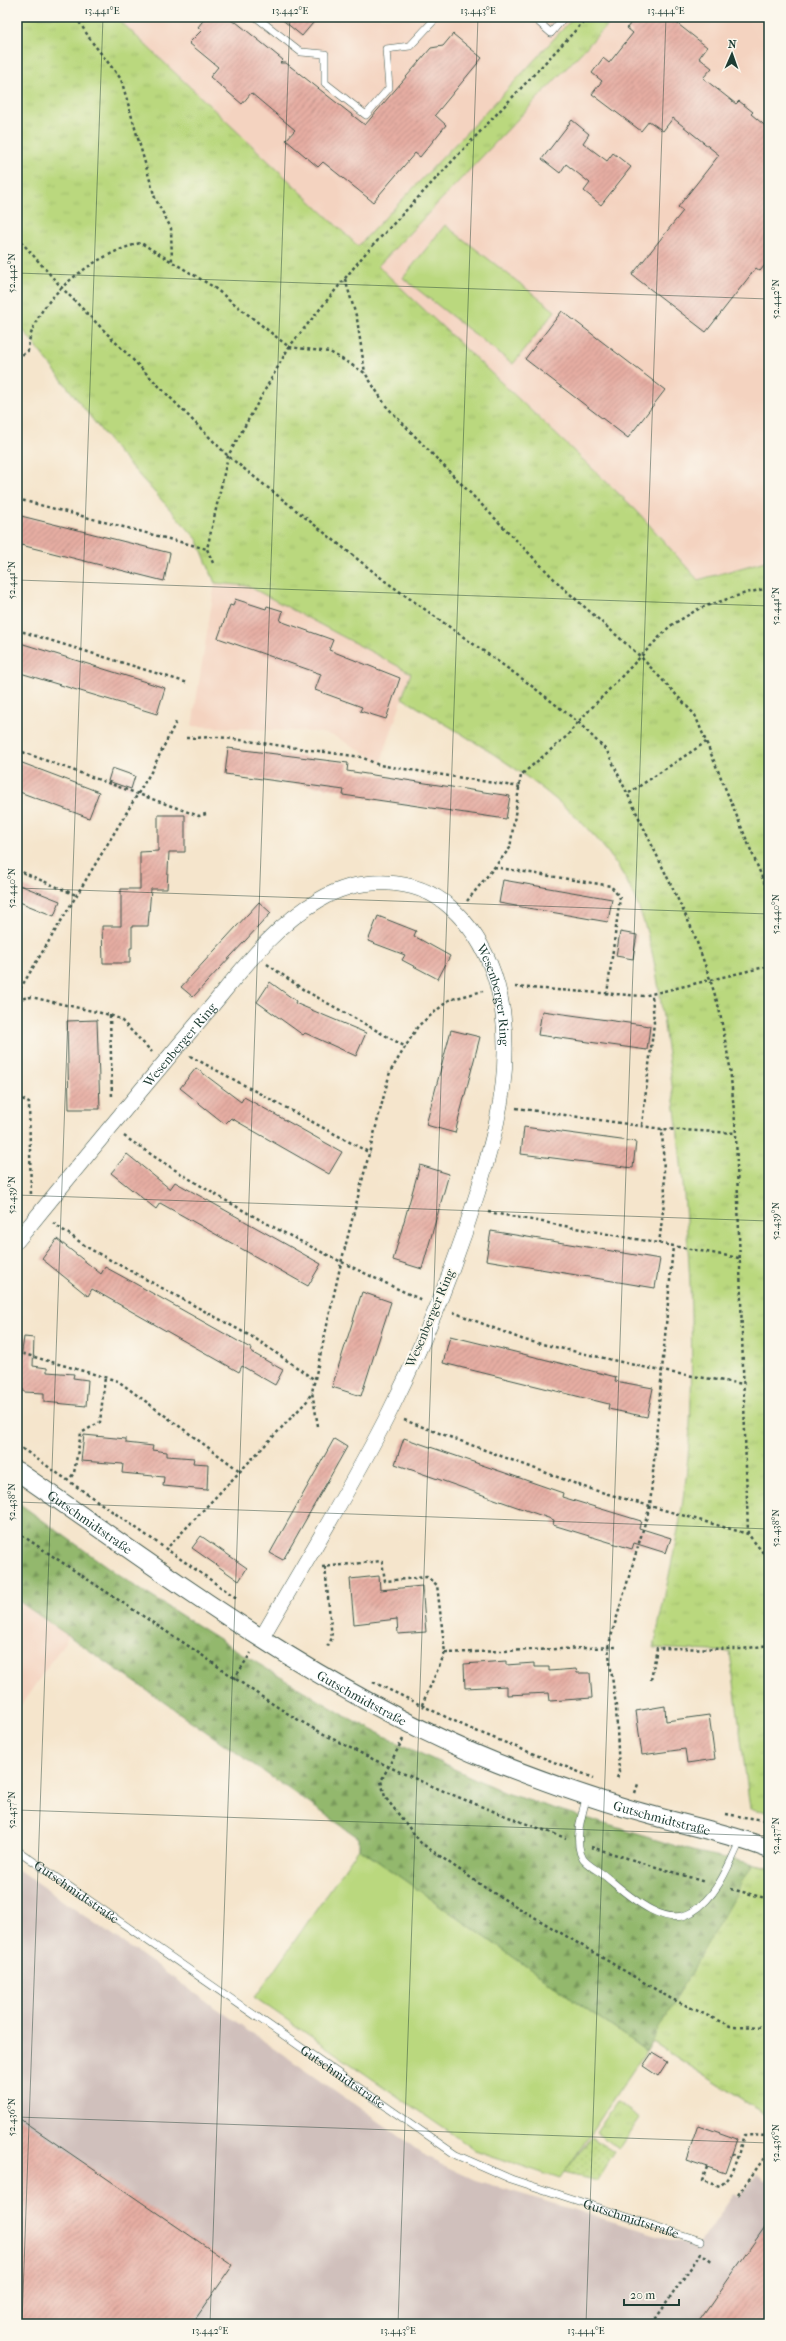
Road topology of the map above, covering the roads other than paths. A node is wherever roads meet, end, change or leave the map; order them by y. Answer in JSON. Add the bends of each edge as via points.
{"nodes":[{"id":1,"x":256,"y":17,"type":"edge"},
{"id":2,"x":436,"y":17,"type":"edge"},
{"id":3,"x":533,"y":17,"type":"edge"},
{"id":4,"x":564,"y":17,"type":"edge"},
{"id":5,"x":17,"y":1241,"type":"edge"},
{"id":6,"x":19,"y":1476,"type":"edge"},
{"id":7,"x":261,"y":1639,"type":"junction"},
{"id":8,"x":587,"y":1796,"type":"junction"},
{"id":9,"x":741,"y":1838,"type":"junction"},
{"id":10,"x":769,"y":1838,"type":"edge"},
{"id":11,"x":769,"y":1849,"type":"edge"},
{"id":12,"x":17,"y":1850,"type":"edge"},
{"id":13,"x":701,"y":2241,"type":"dead end"}],
"edges":[{"from":1,"to":2,"type":"lane","via":[[301,52],[325,54],[325,84],[366,115],[389,88],[386,49],[410,46]]},
{"from":3,"to":4,"type":"lane","via":[[551,33]]},
{"from":5,"to":7,"type":"street","name":"Wesenberger Ring","via":[[163,1063],[255,956],[287,923],[321,898],[369,883],[389,882],[413,886],[430,892],[457,914],[481,943],[498,987],[503,1012],[505,1052],[499,1105],[472,1209],[436,1306],[388,1414]]},
{"from":6,"to":7,"type":"street","name":"Gutschmidtstraße"},
{"from":7,"to":8,"type":"street","name":"Gutschmidtstraße","via":[[342,1688],[413,1725],[496,1762]]},
{"from":8,"to":9,"type":"street","name":"Gutschmidtstraße","via":[[656,1817]]},
{"from":8,"to":9,"type":"lane","via":[[582,1814],[580,1843],[583,1859],[657,1914],[676,1917],[691,1913],[702,1904],[718,1886]]},
{"from":9,"to":10,"type":"street","name":"Gutschmidtstraße"},
{"from":9,"to":11,"type":"street","name":"Gutschmidtstraße"},
{"from":12,"to":13,"type":"lane","name":"Gutschmidtstraße","via":[[456,2154],[511,2179]]}]}
